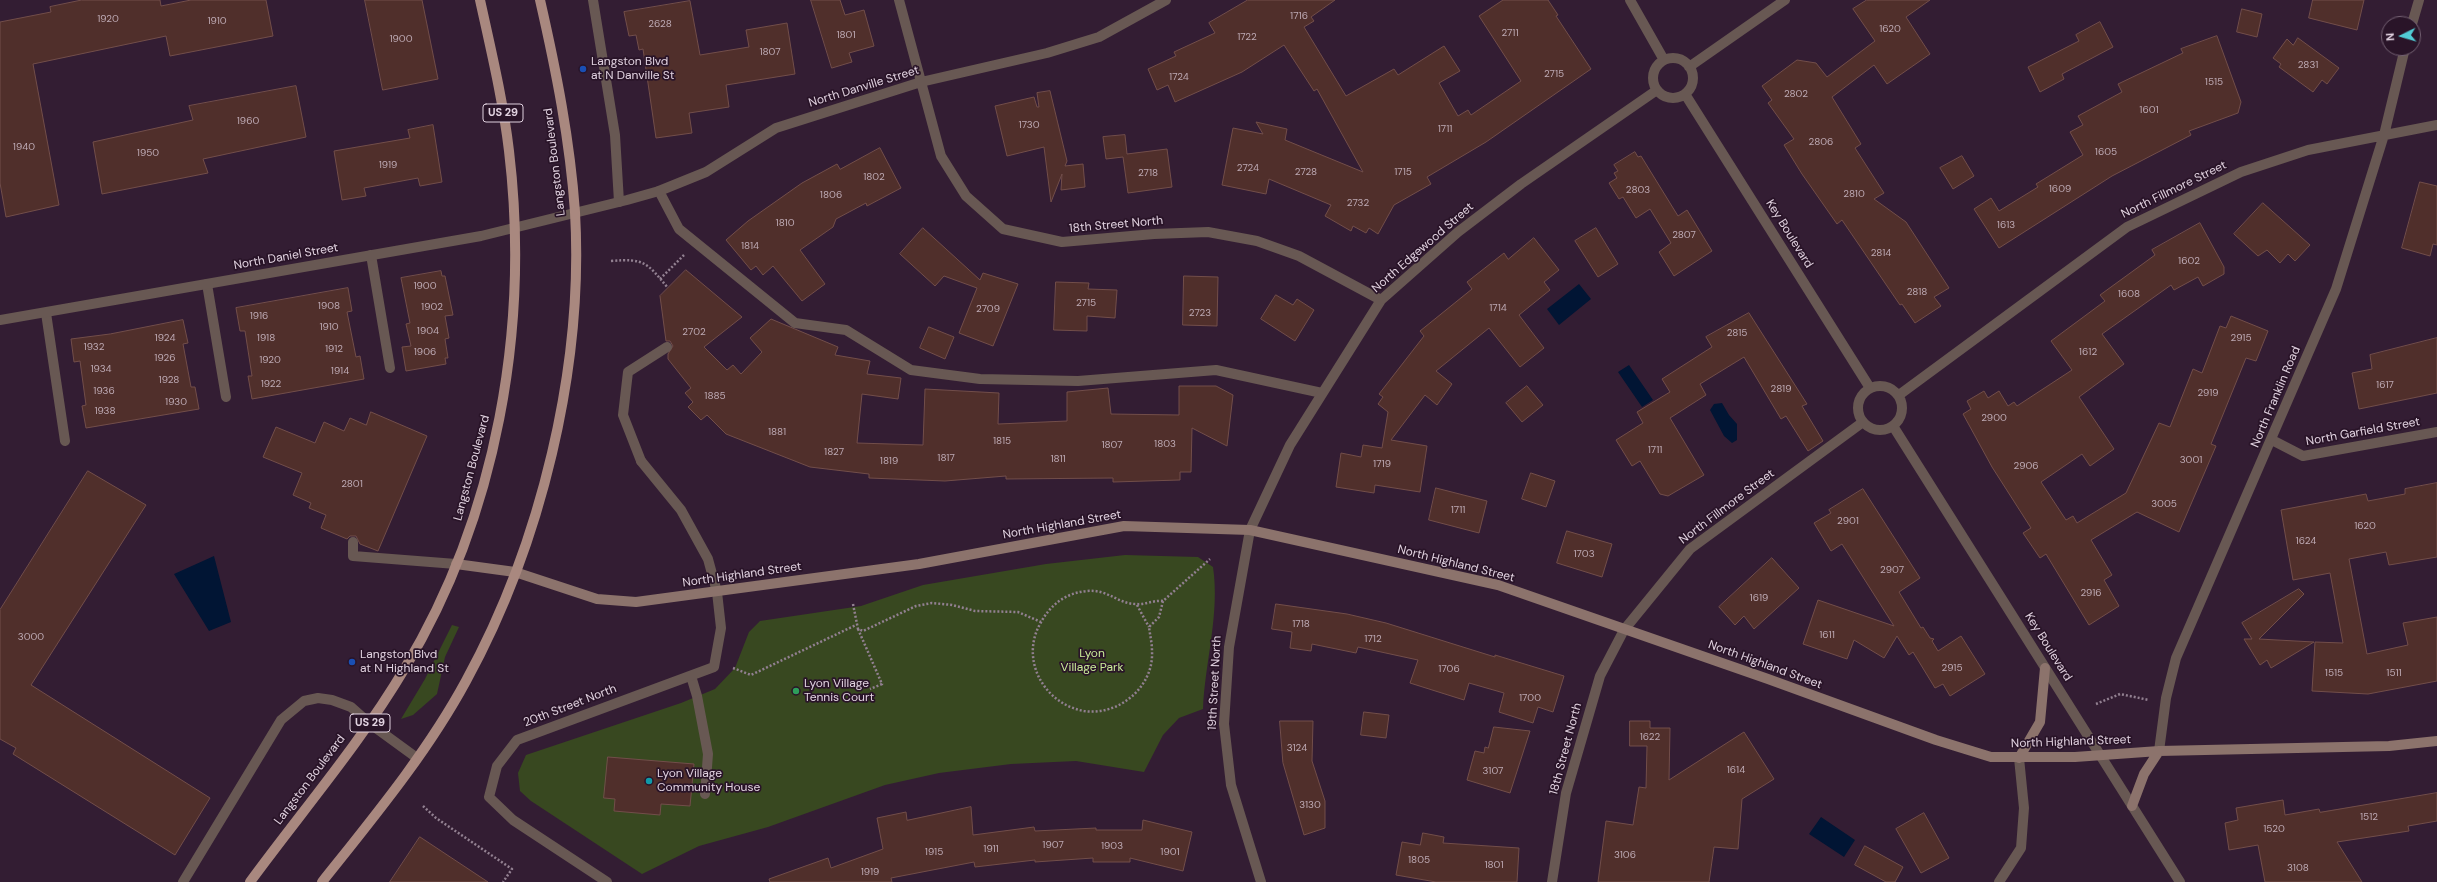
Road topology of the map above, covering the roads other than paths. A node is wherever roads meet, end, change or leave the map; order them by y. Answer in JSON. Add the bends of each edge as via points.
{"nodes":[{"id":1,"x":480,"y":0,"type":"edge"},
{"id":2,"x":540,"y":0,"type":"edge"},
{"id":3,"x":593,"y":0,"type":"edge"},
{"id":4,"x":899,"y":0,"type":"edge"},
{"id":5,"x":1166,"y":0,"type":"edge"},
{"id":6,"x":1630,"y":0,"type":"edge"},
{"id":7,"x":1785,"y":0,"type":"edge"},
{"id":8,"x":2419,"y":0,"type":"edge"},
{"id":9,"x":2414,"y":16,"type":"edge"},
{"id":10,"x":2403,"y":56,"type":"edge"},
{"id":11,"x":1664,"y":60,"type":"junction"},
{"id":12,"x":1689,"y":67,"type":"junction"},
{"id":13,"x":921,"y":82,"type":"junction"},
{"id":14,"x":1657,"y":90,"type":"junction"},
{"id":15,"x":1685,"y":94,"type":"junction"},
{"id":16,"x":2437,"y":125,"type":"edge"},
{"id":17,"x":2384,"y":135,"type":"junction"},
{"id":18,"x":659,"y":191,"type":"junction"},
{"id":19,"x":619,"y":202,"type":"junction"},
{"id":20,"x":575,"y":213,"type":"junction"},
{"id":21,"x":515,"y":228,"type":"junction"},
{"id":22,"x":371,"y":255,"type":"junction"},
{"id":23,"x":207,"y":284,"type":"junction"},
{"id":24,"x":1381,"y":300,"type":"junction"},
{"id":25,"x":46,"y":313,"type":"junction"},
{"id":26,"x":0,"y":320,"type":"edge"},
{"id":27,"x":667,"y":347,"type":"dead end"},
{"id":28,"x":390,"y":368,"type":"dead end"},
{"id":29,"x":1870,"y":388,"type":"junction"},
{"id":30,"x":1322,"y":393,"type":"junction"},
{"id":31,"x":1899,"y":396,"type":"junction"},
{"id":32,"x":226,"y":398,"type":"dead end"},
{"id":33,"x":1863,"y":422,"type":"junction"},
{"id":34,"x":1894,"y":426,"type":"junction"},
{"id":35,"x":2437,"y":432,"type":"edge"},
{"id":36,"x":65,"y":440,"type":"dead end"},
{"id":37,"x":2272,"y":440,"type":"junction"},
{"id":38,"x":1250,"y":530,"type":"junction"},
{"id":39,"x":353,"y":542,"type":"dead end"},
{"id":40,"x":456,"y":564,"type":"junction"},
{"id":41,"x":515,"y":572,"type":"junction"},
{"id":42,"x":717,"y":592,"type":"junction"},
{"id":43,"x":1624,"y":630,"type":"junction"},
{"id":44,"x":2045,"y":668,"type":"junction"},
{"id":45,"x":691,"y":676,"type":"junction"},
{"id":46,"x":369,"y":723,"type":"junction"},
{"id":47,"x":2437,"y":741,"type":"edge"},
{"id":48,"x":2159,"y":750,"type":"junction"},
{"id":49,"x":2099,"y":754,"type":"junction"},
{"id":50,"x":417,"y":758,"type":"junction"},
{"id":51,"x":2019,"y":758,"type":"junction"},
{"id":52,"x":705,"y":794,"type":"dead end"},
{"id":53,"x":2132,"y":806,"type":"junction"},
{"id":54,"x":183,"y":882,"type":"edge"},
{"id":55,"x":250,"y":882,"type":"edge"},
{"id":56,"x":322,"y":882,"type":"edge"},
{"id":57,"x":607,"y":882,"type":"edge"},
{"id":58,"x":1261,"y":882,"type":"edge"},
{"id":59,"x":1552,"y":882,"type":"edge"},
{"id":60,"x":1999,"y":882,"type":"edge"},
{"id":61,"x":2180,"y":882,"type":"edge"}],
"edges":[{"from":1,"to":21,"type":"main road","name":"Langston Boulevard","number":"US 29","via":[[509,150]]},
{"from":2,"to":20,"type":"main road","name":"Langston Boulevard","via":[[563,116]]},
{"from":3,"to":19,"type":"street","via":[[615,135]]},
{"from":4,"to":13,"type":"street","name":"18th Street North"},
{"from":5,"to":13,"type":"street","name":"North Danville Street","via":[[1099,37],[1048,53]]},
{"from":6,"to":11,"type":"street"},
{"from":7,"to":12,"type":"street"},
{"from":8,"to":9,"type":"street"},
{"from":10,"to":17,"type":"street","name":"North Franklin Road"},
{"from":11,"to":12,"type":"street","via":[[1678,59]]},
{"from":11,"to":14,"type":"street","via":[[1654,73],[1653,81]]},
{"from":12,"to":15,"type":"street","via":[[1691,87]]},
{"from":13,"to":18,"type":"street","name":"North Danville Street","via":[[776,128],[706,172]]},
{"from":13,"to":24,"type":"street","name":"18th Street North","via":[[941,156],[966,196],[1003,228],[1062,242],[1208,232],[1257,241],[1298,256]]},
{"from":14,"to":15,"type":"street","via":[[1670,98]]},
{"from":14,"to":24,"type":"street","name":"North Edgewood Street","via":[[1521,184],[1465,227]]},
{"from":15,"to":29,"type":"street","name":"Key Boulevard"},
{"from":16,"to":17,"type":"street","name":"North Fillmore Street"},
{"from":17,"to":31,"type":"street","name":"North Fillmore Street","via":[[2308,150],[2241,172],[2127,227]]},
{"from":17,"to":37,"type":"street","name":"North Franklin Road","via":[[2336,289]]},
{"from":18,"to":19,"type":"street","name":"North Danville Street"},
{"from":18,"to":30,"type":"street","via":[[679,229],[795,323],[846,330],[911,370],[980,379],[1078,381],[1216,370]]},
{"from":19,"to":20,"type":"street","name":"North Danville Street"},
{"from":20,"to":21,"type":"street","name":"North Daniel Street"},
{"from":20,"to":41,"type":"main road","name":"Langston Boulevard","via":[[573,310],[564,387],[548,472]]},
{"from":21,"to":22,"type":"street","name":"North Daniel Street"},
{"from":21,"to":40,"type":"main road","name":"Langston Boulevard","number":"US 29","via":[[512,336],[503,400],[479,497]]},
{"from":22,"to":23,"type":"street","name":"North Daniel Street"},
{"from":22,"to":28,"type":"street"},
{"from":23,"to":25,"type":"street","name":"North Daniel Street"},
{"from":23,"to":32,"type":"street"},
{"from":24,"to":30,"type":"street","name":"North Edgewood Street"},
{"from":25,"to":26,"type":"street","name":"North Daniel Street"},
{"from":25,"to":36,"type":"street"},
{"from":27,"to":42,"type":"street","via":[[628,372],[623,415],[640,461],[681,510],[703,548]]},
{"from":29,"to":31,"type":"street","via":[[1886,386]]},
{"from":29,"to":33,"type":"street","via":[[1858,404],[1859,416]]},
{"from":30,"to":38,"type":"street","name":"North Edgewood Street","via":[[1290,445]]},
{"from":31,"to":34,"type":"street","via":[[1903,412]]},
{"from":33,"to":34,"type":"street","via":[[1878,430]]},
{"from":33,"to":43,"type":"street","name":"North Fillmore Street","via":[[1690,549]]},
{"from":34,"to":44,"type":"street","name":"Key Boulevard"},
{"from":35,"to":37,"type":"street","name":"North Garfield Street","via":[[2303,456]]},
{"from":37,"to":48,"type":"street","name":"North Franklin Road","via":[[2176,658],[2166,698]]},
{"from":38,"to":42,"type":"street","name":"North Highland Street","via":[[1124,526],[919,564]]},
{"from":38,"to":43,"type":"street","name":"North Highland Street","via":[[1498,585]]},
{"from":38,"to":58,"type":"street","name":"19th Street North","via":[[1229,647],[1224,724],[1231,785]]},
{"from":39,"to":40,"type":"street","via":[[353,556]]},
{"from":40,"to":41,"type":"street","name":"North Highland Street"},
{"from":40,"to":46,"type":"main road","name":"Langston Boulevard","number":"US 29","via":[[423,636]]},
{"from":41,"to":42,"type":"street","name":"North Highland Street","via":[[609,602],[636,602]]},
{"from":41,"to":50,"type":"main road","name":"Langston Boulevard","via":[[486,642],[465,683]]},
{"from":42,"to":45,"type":"street","name":"20th Street North","via":[[721,628],[714,667]]},
{"from":43,"to":51,"type":"street","name":"North Highland Street","via":[[1952,746],[1991,757]]},
{"from":43,"to":59,"type":"street","name":"18th Street North","via":[[1600,676],[1566,793]]},
{"from":44,"to":49,"type":"street","name":"Key Boulevard"},
{"from":44,"to":51,"type":"street","via":[[2040,722]]},
{"from":45,"to":52,"type":"street","via":[[708,754]]},
{"from":45,"to":57,"type":"street","name":"20th Street North","via":[[517,740],[497,766],[489,797],[513,820]]},
{"from":46,"to":50,"type":"street"},
{"from":46,"to":54,"type":"street","via":[[351,707],[318,698],[304,701],[281,720]]},
{"from":46,"to":55,"type":"main road","name":"Langston Boulevard","number":"US 29"},
{"from":47,"to":48,"type":"street","name":"North Highland Street","via":[[2389,746]]},
{"from":48,"to":49,"type":"street","name":"North Highland Street"},
{"from":48,"to":53,"type":"street","via":[[2144,774]]},
{"from":49,"to":51,"type":"street","name":"North Highland Street"},
{"from":49,"to":53,"type":"street","name":"Key Boulevard"},
{"from":50,"to":56,"type":"main road","name":"Langston Boulevard"},
{"from":51,"to":60,"type":"street","via":[[2024,808],[2021,848]]},
{"from":53,"to":61,"type":"street","name":"Key Boulevard"}]}
